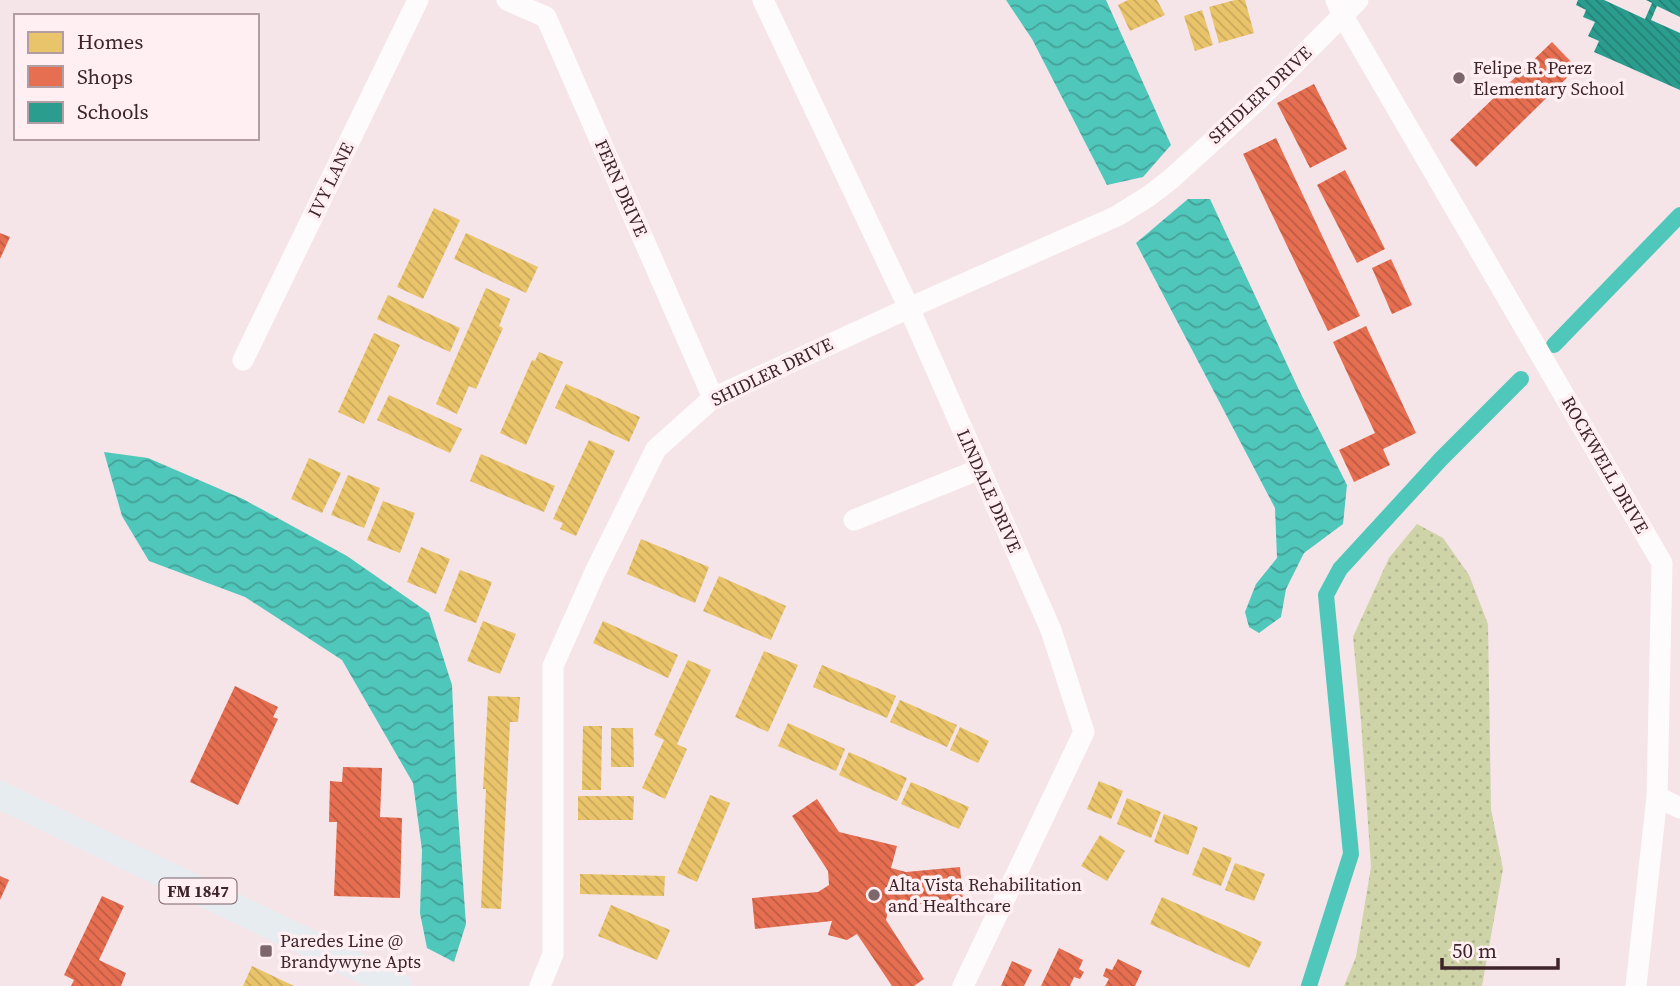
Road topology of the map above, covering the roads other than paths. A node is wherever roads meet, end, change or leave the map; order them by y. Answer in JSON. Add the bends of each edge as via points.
{"nodes":[{"id":1,"x":418,"y":0,"type":"edge"},
{"id":2,"x":507,"y":0,"type":"edge"},
{"id":3,"x":763,"y":0,"type":"edge"},
{"id":4,"x":1358,"y":0,"type":"edge"},
{"id":5,"x":1340,"y":8,"type":"edge"},
{"id":6,"x":909,"y":308,"type":"junction"},
{"id":7,"x":243,"y":360,"type":"dead end"},
{"id":8,"x":713,"y":398,"type":"junction"},
{"id":9,"x":980,"y":469,"type":"junction"},
{"id":10,"x":854,"y":520,"type":"dead end"},
{"id":11,"x":1671,"y":567,"type":"edge"},
{"id":12,"x":0,"y":795,"type":"edge"},
{"id":13,"x":1657,"y":797,"type":"junction"},
{"id":14,"x":1680,"y":808,"type":"edge"},
{"id":15,"x":398,"y":986,"type":"edge"},
{"id":16,"x":540,"y":986,"type":"edge"},
{"id":17,"x":963,"y":986,"type":"edge"},
{"id":18,"x":1636,"y":986,"type":"edge"}],
"edges":[{"from":1,"to":7,"type":"street","name":"IVY LANE"},
{"from":2,"to":8,"type":"street","name":"FERN DRIVE","via":[[546,17]]},
{"from":3,"to":6,"type":"street","name":"LINDALE DRIVE"},
{"from":4,"to":5,"type":"street","name":"SHIDLER DRIVE"},
{"from":5,"to":6,"type":"street","name":"SHIDLER DRIVE","via":[[1258,100],[1149,196],[1117,216]]},
{"from":5,"to":11,"type":"street","name":"ROCKWELL DRIVE"},
{"from":6,"to":8,"type":"street","name":"SHIDLER DRIVE"},
{"from":6,"to":9,"type":"street","name":"LINDALE DRIVE"},
{"from":8,"to":16,"type":"street","name":"SHIDLER DRIVE","via":[[656,449],[553,666],[553,954]]},
{"from":9,"to":10,"type":"street"},
{"from":9,"to":17,"type":"street","name":"LINDALE DRIVE","via":[[1051,630],[1084,732]]},
{"from":11,"to":13,"type":"street","name":"ROCKWELL DRIVE"},
{"from":12,"to":15,"type":"main road","number":"FM 1847"},
{"from":13,"to":14,"type":"street"},
{"from":13,"to":18,"type":"street","name":"ROCKWELL DRIVE"}]}
